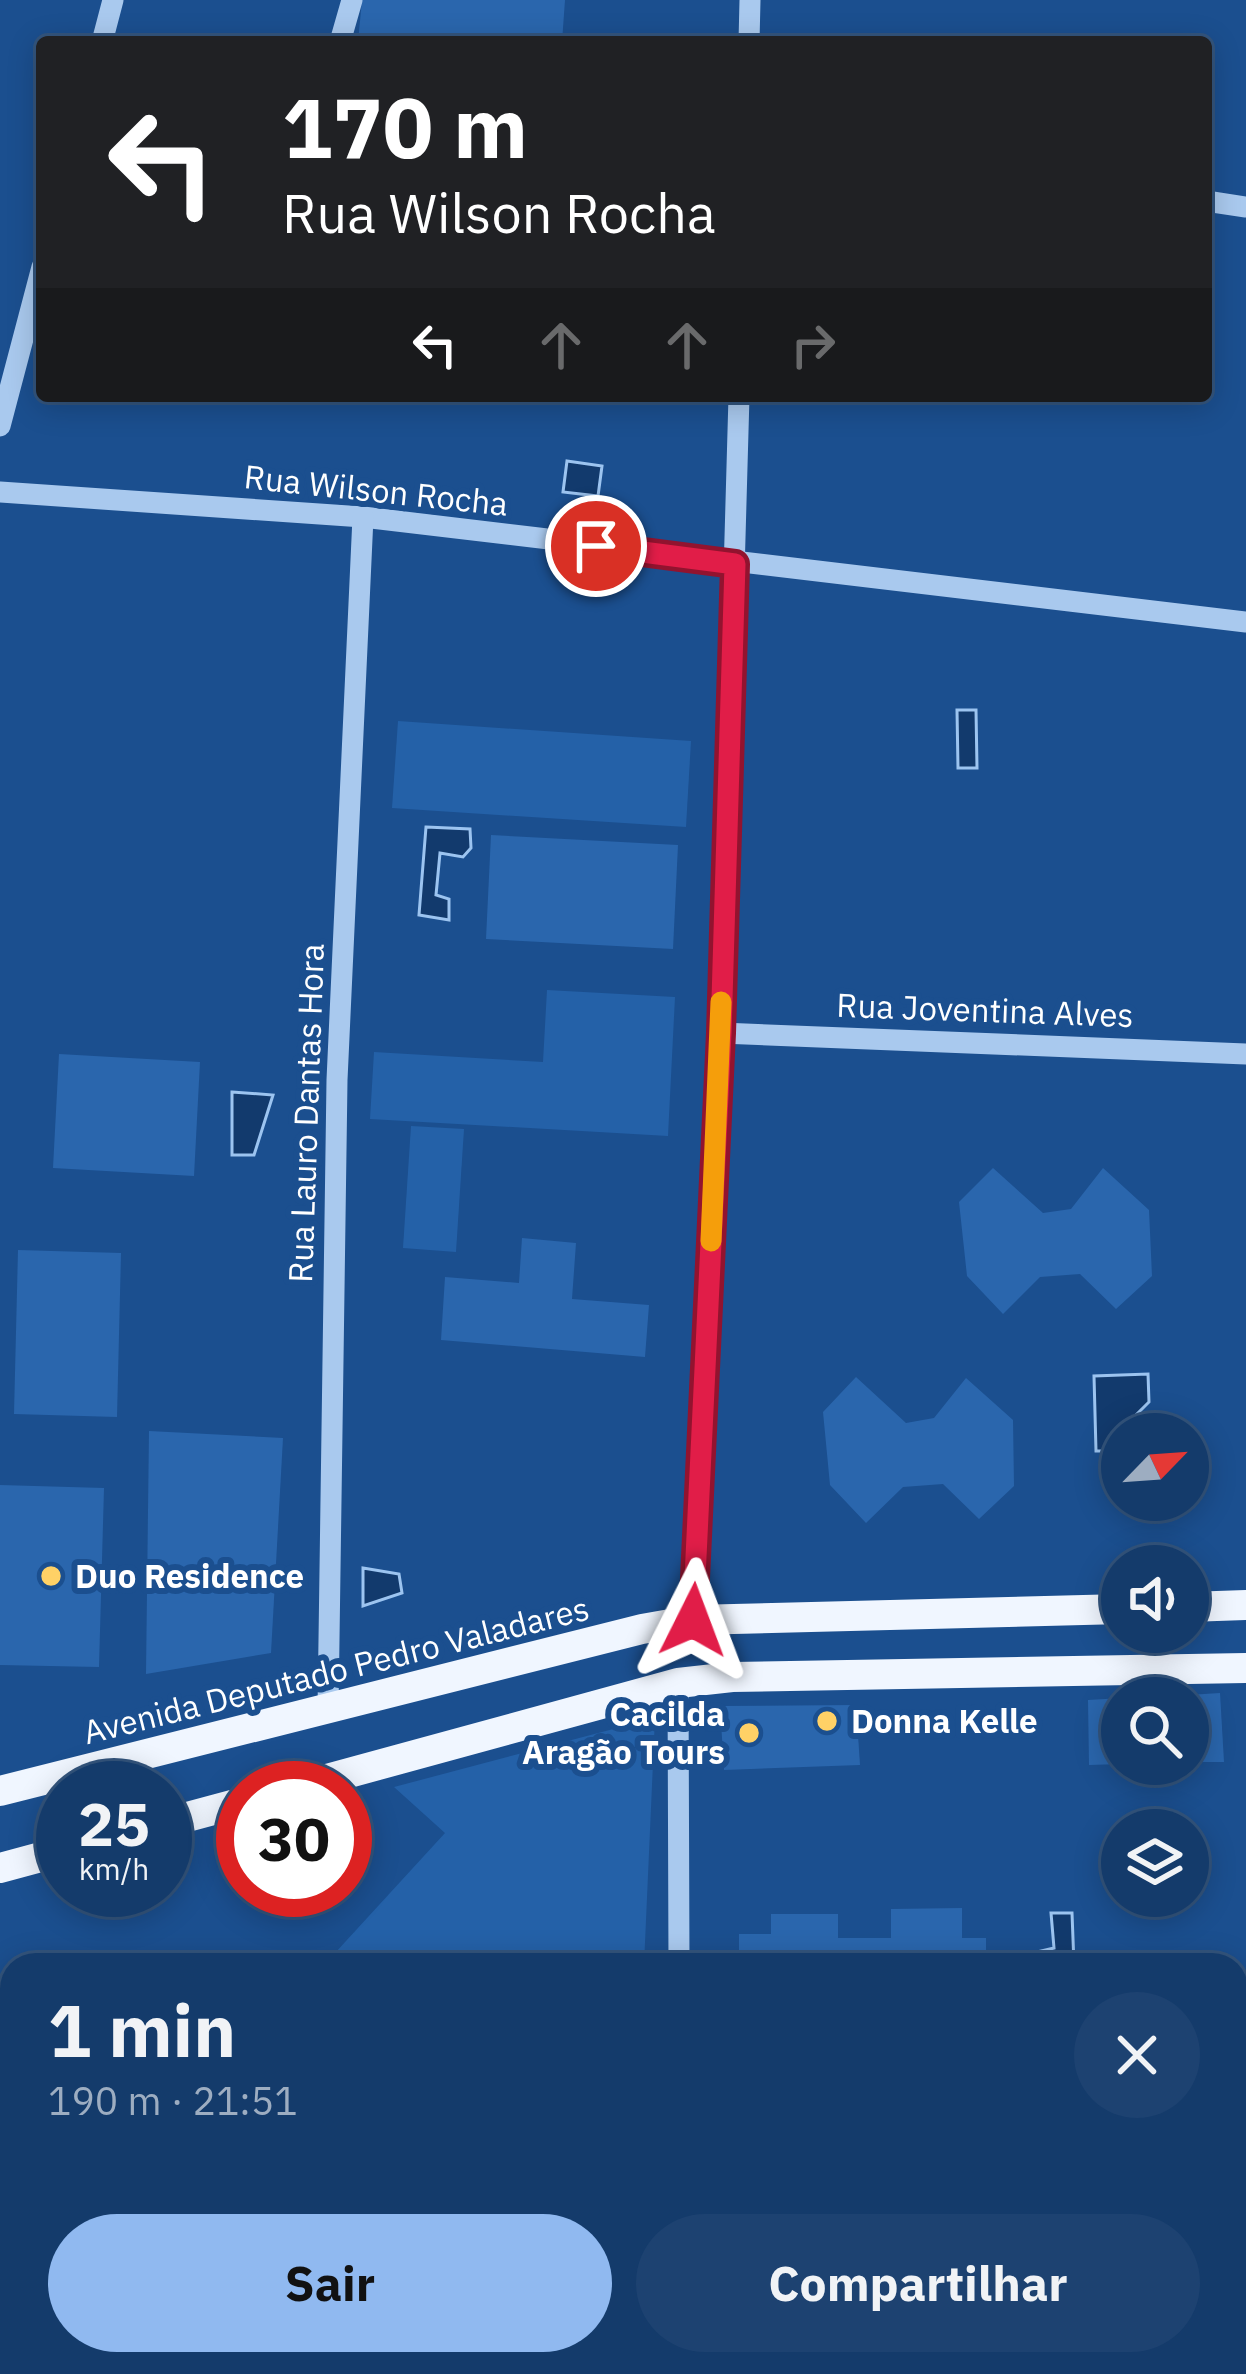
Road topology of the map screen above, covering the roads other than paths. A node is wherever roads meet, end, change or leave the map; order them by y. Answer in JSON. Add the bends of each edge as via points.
{"nodes":[{"id":1,"x":113,"y":0,"type":"edge"},
{"id":2,"x":352,"y":0,"type":"edge"},
{"id":3,"x":750,"y":0,"type":"edge"},
{"id":4,"x":104,"y":36,"type":"edge"},
{"id":5,"x":342,"y":36,"type":"edge"},
{"id":6,"x":749,"y":36,"type":"edge"},
{"id":7,"x":1212,"y":202,"type":"edge"},
{"id":8,"x":1246,"y":207,"type":"edge"},
{"id":9,"x":36,"y":290,"type":"edge"},
{"id":10,"x":739,"y":402,"type":"edge"},
{"id":11,"x":0,"y":426,"type":"edge"},
{"id":12,"x":0,"y":492,"type":"edge"},
{"id":13,"x":363,"y":517,"type":"junction"},
{"id":14,"x":735,"y":564,"type":"junction"},
{"id":15,"x":1246,"y":622,"type":"edge"},
{"id":16,"x":721,"y":1033,"type":"junction"},
{"id":17,"x":1246,"y":1054,"type":"edge"},
{"id":18,"x":1246,"y":1606,"type":"edge"},
{"id":19,"x":1209,"y":1607,"type":"edge"},
{"id":20,"x":1101,"y":1610,"type":"edge"},
{"id":21,"x":693,"y":1620,"type":"junction"},
{"id":22,"x":1246,"y":1668,"type":"edge"},
{"id":23,"x":678,"y":1683,"type":"junction"},
{"id":24,"x":328,"y":1710,"type":"junction"},
{"id":25,"x":372,"y":1767,"type":"edge"},
{"id":26,"x":0,"y":1791,"type":"edge"},
{"id":27,"x":36,"y":1858,"type":"edge"},
{"id":28,"x":0,"y":1868,"type":"edge"},
{"id":29,"x":679,"y":1953,"type":"edge"}],
"edges":[{"from":1,"to":4,"type":"street"},
{"from":2,"to":5,"type":"street"},
{"from":3,"to":6,"type":"street"},
{"from":7,"to":8,"type":"street"},
{"from":9,"to":11,"type":"street"},
{"from":10,"to":14,"type":"street"},
{"from":12,"to":13,"type":"street","name":"Rua Wilson Rocha"},
{"from":13,"to":14,"type":"street","name":"Rua Wilson Rocha"},
{"from":13,"to":24,"type":"street","name":"Rua Lauro Dantas Hora","via":[[337,1080]]},
{"from":14,"to":15,"type":"street","name":"Rua Wilson Rocha"},
{"from":14,"to":16,"type":"street"},
{"from":16,"to":17,"type":"street","name":"Rua Joventina Alves"},
{"from":16,"to":21,"type":"street"},
{"from":18,"to":19,"type":"main road"},
{"from":20,"to":21,"type":"main road","name":"Avenida Deputado Pedro Valadares"},
{"from":21,"to":24,"type":"main road","name":"Avenida Deputado Pedro Valadares"},
{"from":22,"to":23,"type":"main road"},
{"from":23,"to":25,"type":"main road"},
{"from":23,"to":29,"type":"street"},
{"from":24,"to":26,"type":"main road","name":"Avenida Deputado Pedro Valadares"},
{"from":27,"to":28,"type":"main road"}]}
